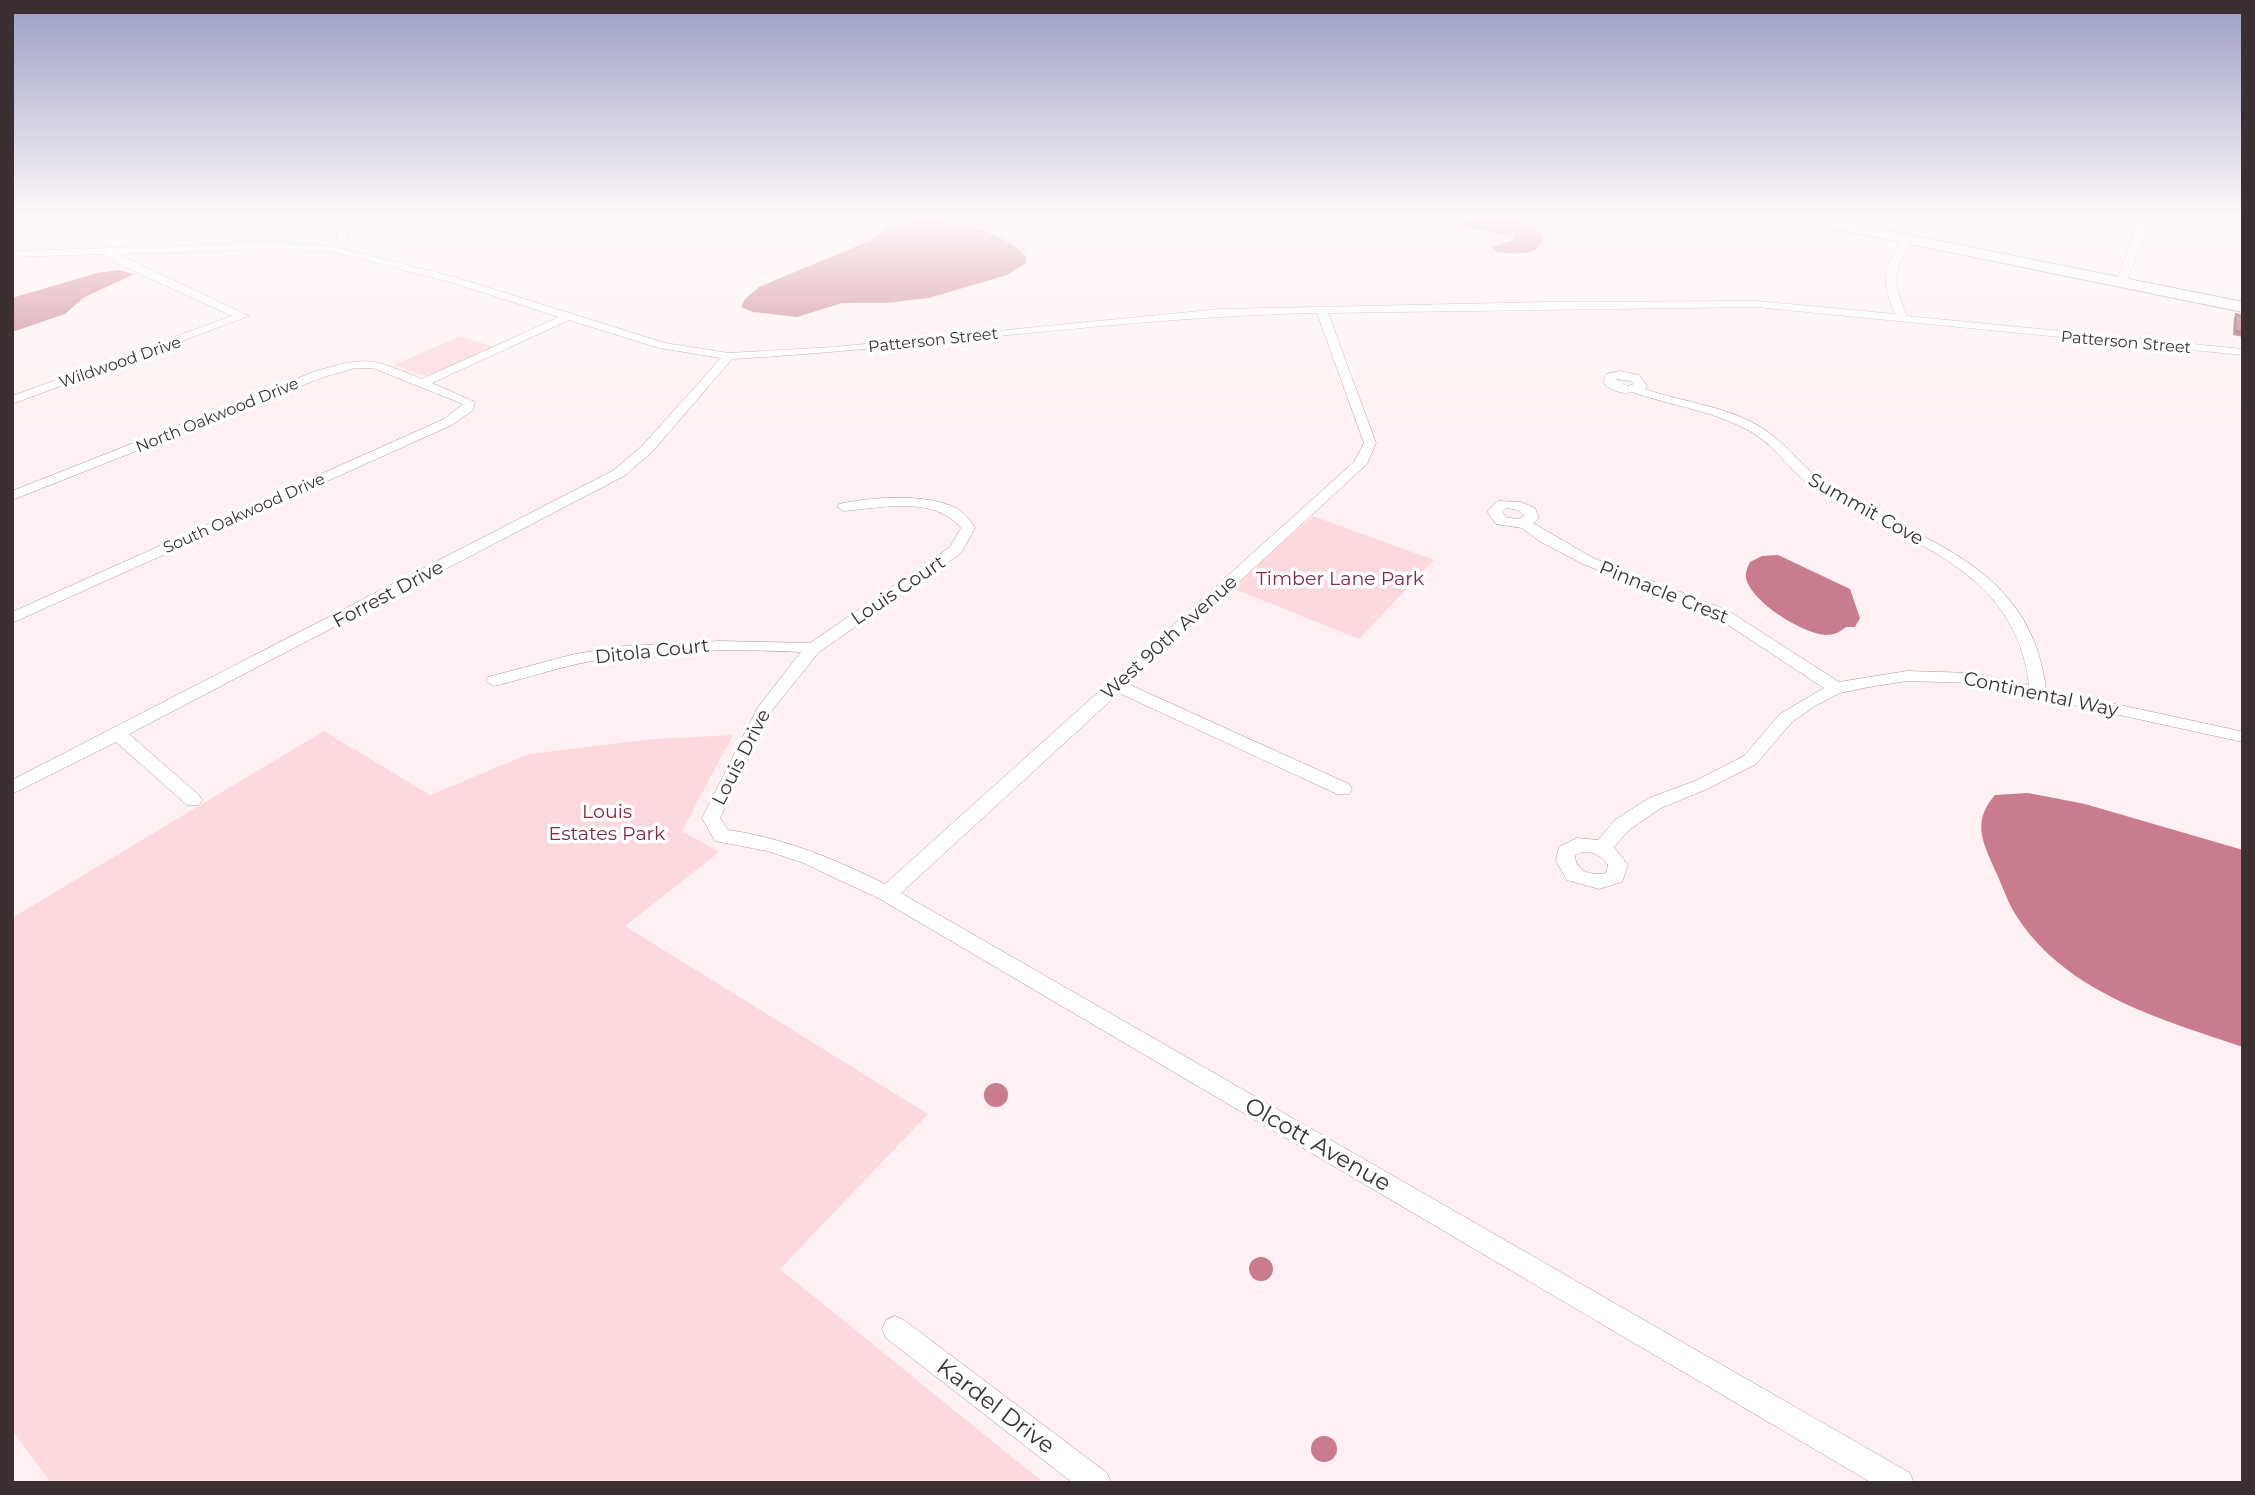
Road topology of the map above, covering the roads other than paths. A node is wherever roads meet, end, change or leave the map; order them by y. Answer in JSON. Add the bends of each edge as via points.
{"nodes":[{"id":1,"x":177,"y":288,"type":"edge"},
{"id":2,"x":477,"y":288,"type":"edge"},
{"id":3,"x":1890,"y":288,"type":"edge"},
{"id":4,"x":2145,"y":288,"type":"edge"},
{"id":5,"x":2243,"y":307,"type":"edge"},
{"id":6,"x":1321,"y":309,"type":"junction"},
{"id":7,"x":569,"y":316,"type":"junction"},
{"id":8,"x":1902,"y":318,"type":"junction"},
{"id":9,"x":2243,"y":352,"type":"edge"},
{"id":10,"x":729,"y":356,"type":"junction"},
{"id":11,"x":424,"y":382,"type":"junction"},
{"id":12,"x":1635,"y":389,"type":"dead end"},
{"id":13,"x":12,"y":400,"type":"edge"},
{"id":14,"x":468,"y":402,"type":"joint"},
{"id":15,"x":12,"y":495,"type":"edge"},
{"id":16,"x":844,"y":507,"type":"dead end"},
{"id":17,"x":1524,"y":523,"type":"dead end"},
{"id":18,"x":12,"y":618,"type":"edge"},
{"id":19,"x":813,"y":648,"type":"junction"},
{"id":20,"x":494,"y":681,"type":"dead end"},
{"id":21,"x":1116,"y":685,"type":"junction"},
{"id":22,"x":1836,"y":688,"type":"junction"},
{"id":23,"x":2038,"y":691,"type":"junction"},
{"id":24,"x":118,"y":734,"type":"junction"},
{"id":25,"x":2242,"y":737,"type":"edge"},
{"id":26,"x":12,"y":788,"type":"edge"},
{"id":27,"x":1343,"y":789,"type":"dead end"},
{"id":28,"x":193,"y":800,"type":"dead end"},
{"id":29,"x":722,"y":836,"type":"joint"},
{"id":30,"x":1602,"y":848,"type":"dead end"},
{"id":31,"x":887,"y":894,"type":"junction"},
{"id":32,"x":895,"y":1329,"type":"dead end"},
{"id":33,"x":1097,"y":1483,"type":"edge"},
{"id":34,"x":1900,"y":1483,"type":"edge"}],
"edges":[{"from":1,"to":13,"type":"street","name":"Wildwood Drive","via":[[243,316]]},
{"from":2,"to":7,"type":"street","name":"Patterson Street"},
{"from":3,"to":8,"type":"street"},
{"from":4,"to":5,"type":"highway"},
{"from":6,"to":8,"type":"street","name":"Patterson Street","via":[[1756,303]]},
{"from":6,"to":10,"type":"street","name":"Patterson Street","via":[[1168,316],[834,350]]},
{"from":6,"to":21,"type":"street","name":"West 90th Avenue","via":[[1370,443],[1360,464]]},
{"from":7,"to":10,"type":"street","name":"Patterson Street","via":[[663,346]]},
{"from":7,"to":11,"type":"street"},
{"from":8,"to":9,"type":"street","name":"Patterson Street"},
{"from":10,"to":24,"type":"street","name":"Forrest Drive","via":[[647,449],[619,473]]},
{"from":11,"to":14,"type":"street","name":"North Oakwood Drive"},
{"from":11,"to":15,"type":"street","name":"North Oakwood Drive","via":[[375,364],[340,367]]},
{"from":12,"to":23,"type":"street","name":"Summit Cove","via":[[1756,429],[1805,477],[1974,574],[1998,595],[2028,639]]},
{"from":14,"to":18,"type":"street","name":"South Oakwood Drive","via":[[469,407],[448,422]]},
{"from":16,"to":19,"type":"street","name":"Louis Court","via":[[935,505],[953,513],[968,528],[956,550]]},
{"from":17,"to":22,"type":"street","name":"Pinnacle Crest","via":[[1587,561],[1707,606],[1777,645]]},
{"from":19,"to":20,"type":"street","name":"Ditola Court","via":[[728,644],[623,651]]},
{"from":19,"to":29,"type":"street","name":"Louis Drive","via":[[766,707],[710,818]]},
{"from":21,"to":27,"type":"street"},
{"from":21,"to":31,"type":"street","name":"West 90th Avenue"},
{"from":22,"to":23,"type":"street","name":"Continental Way","via":[[1939,675]]},
{"from":22,"to":30,"type":"street","name":"Continental Way","via":[[1786,718],[1750,760],[1654,803],[1622,825]]},
{"from":23,"to":25,"type":"street","name":"Continental Way"},
{"from":24,"to":26,"type":"street","name":"Forrest Drive"},
{"from":24,"to":28,"type":"street"},
{"from":29,"to":31,"type":"street","name":"Olcott Avenue","via":[[755,840],[821,860]]},
{"from":31,"to":34,"type":"street","name":"Olcott Avenue"},
{"from":32,"to":33,"type":"street","name":"Kardel Drive"}]}
